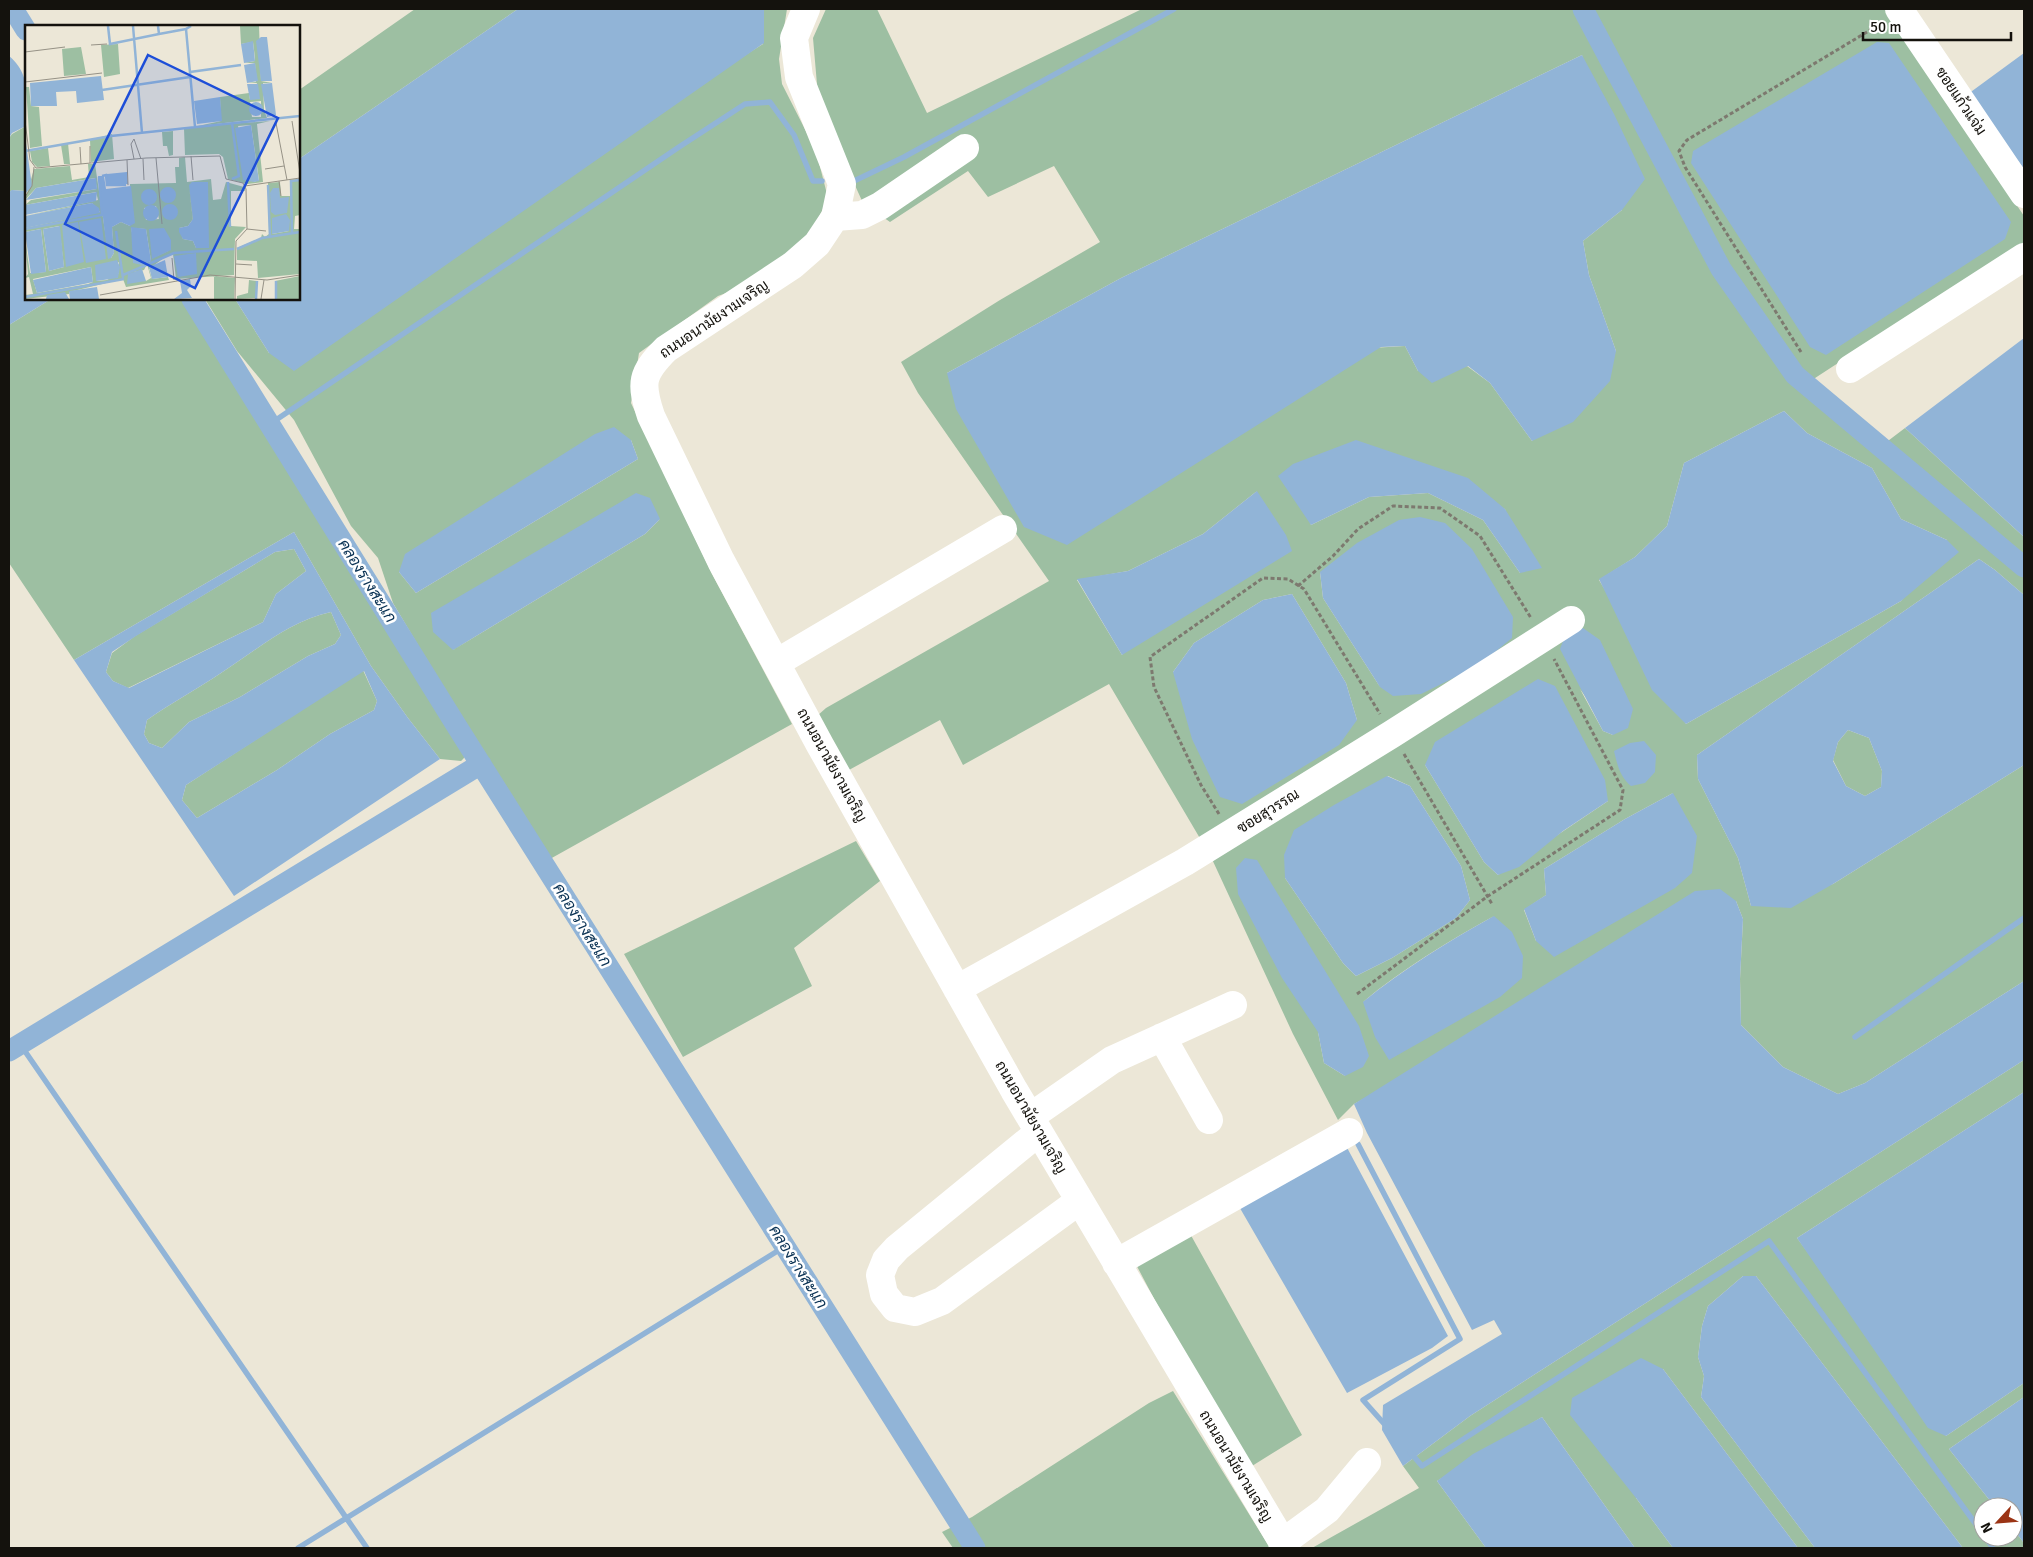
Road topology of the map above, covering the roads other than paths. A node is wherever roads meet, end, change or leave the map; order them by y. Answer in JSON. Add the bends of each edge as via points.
{"nodes":[{"id":1,"x":806,"y":9,"type":"edge"},
{"id":2,"x":1900,"y":10,"type":"edge"},
{"id":3,"x":964,"y":148,"type":"dead end"},
{"id":4,"x":2024,"y":194,"type":"edge"},
{"id":5,"x":835,"y":218,"type":"junction"},
{"id":6,"x":2024,"y":257,"type":"edge"},
{"id":7,"x":1850,"y":369,"type":"dead end"},
{"id":8,"x":1003,"y":529,"type":"dead end"},
{"id":9,"x":1571,"y":620,"type":"dead end"},
{"id":10,"x":776,"y":663,"type":"junction"},
{"id":11,"x":957,"y":988,"type":"junction"},
{"id":12,"x":1233,"y":1005,"type":"dead end"},
{"id":13,"x":1162,"y":1037,"type":"junction"},
{"id":14,"x":1209,"y":1120,"type":"dead end"},
{"id":15,"x":1035,"y":1125,"type":"junction"},
{"id":16,"x":1349,"y":1132,"type":"dead end"},
{"id":17,"x":1079,"y":1201,"type":"junction"},
{"id":18,"x":1116,"y":1263,"type":"junction"},
{"id":19,"x":1368,"y":1462,"type":"dead end"},
{"id":20,"x":1284,"y":1546,"type":"edge"}],
"edges":[{"from":1,"to":5,"type":"street","name":"ถนนอนามัยงามเจริญ","via":[[794,38],[799,76],[842,184]]},
{"from":2,"to":4,"type":"street","name":"ซอยแก้วแจ่ม"},
{"from":3,"to":5,"type":"street","via":[[880,206],[862,215]]},
{"from":5,"to":10,"type":"street","name":"ถนนอนามัยงามเจริญ","via":[[817,244],[794,265],[666,349],[650,364],[644,380],[644,395],[651,416],[721,561]]},
{"from":6,"to":7,"type":"street"},
{"from":8,"to":10,"type":"street"},
{"from":9,"to":11,"type":"street","name":"ซอยสุวรรณ","via":[[1232,834]]},
{"from":10,"to":11,"type":"street","name":"ถนนอนามัยงามเจริญ"},
{"from":11,"to":15,"type":"street","name":"ถนนอนามัยงามเจริญ"},
{"from":12,"to":13,"type":"street"},
{"from":13,"to":14,"type":"street"},
{"from":13,"to":15,"type":"street","via":[[1112,1060]]},
{"from":15,"to":17,"type":"street","name":"ถนนอนามัยงามเจริญ"},
{"from":15,"to":17,"type":"street","via":[[886,1260],[880,1276],[884,1294],[895,1308],[915,1312],[942,1301]]},
{"from":16,"to":18,"type":"street"},
{"from":17,"to":18,"type":"street","name":"ถนนอนามัยงามเจริญ"},
{"from":18,"to":20,"type":"street","name":"ถนนอนามัยงามเจริญ"},
{"from":19,"to":20,"type":"street","via":[[1327,1510]]}]}
